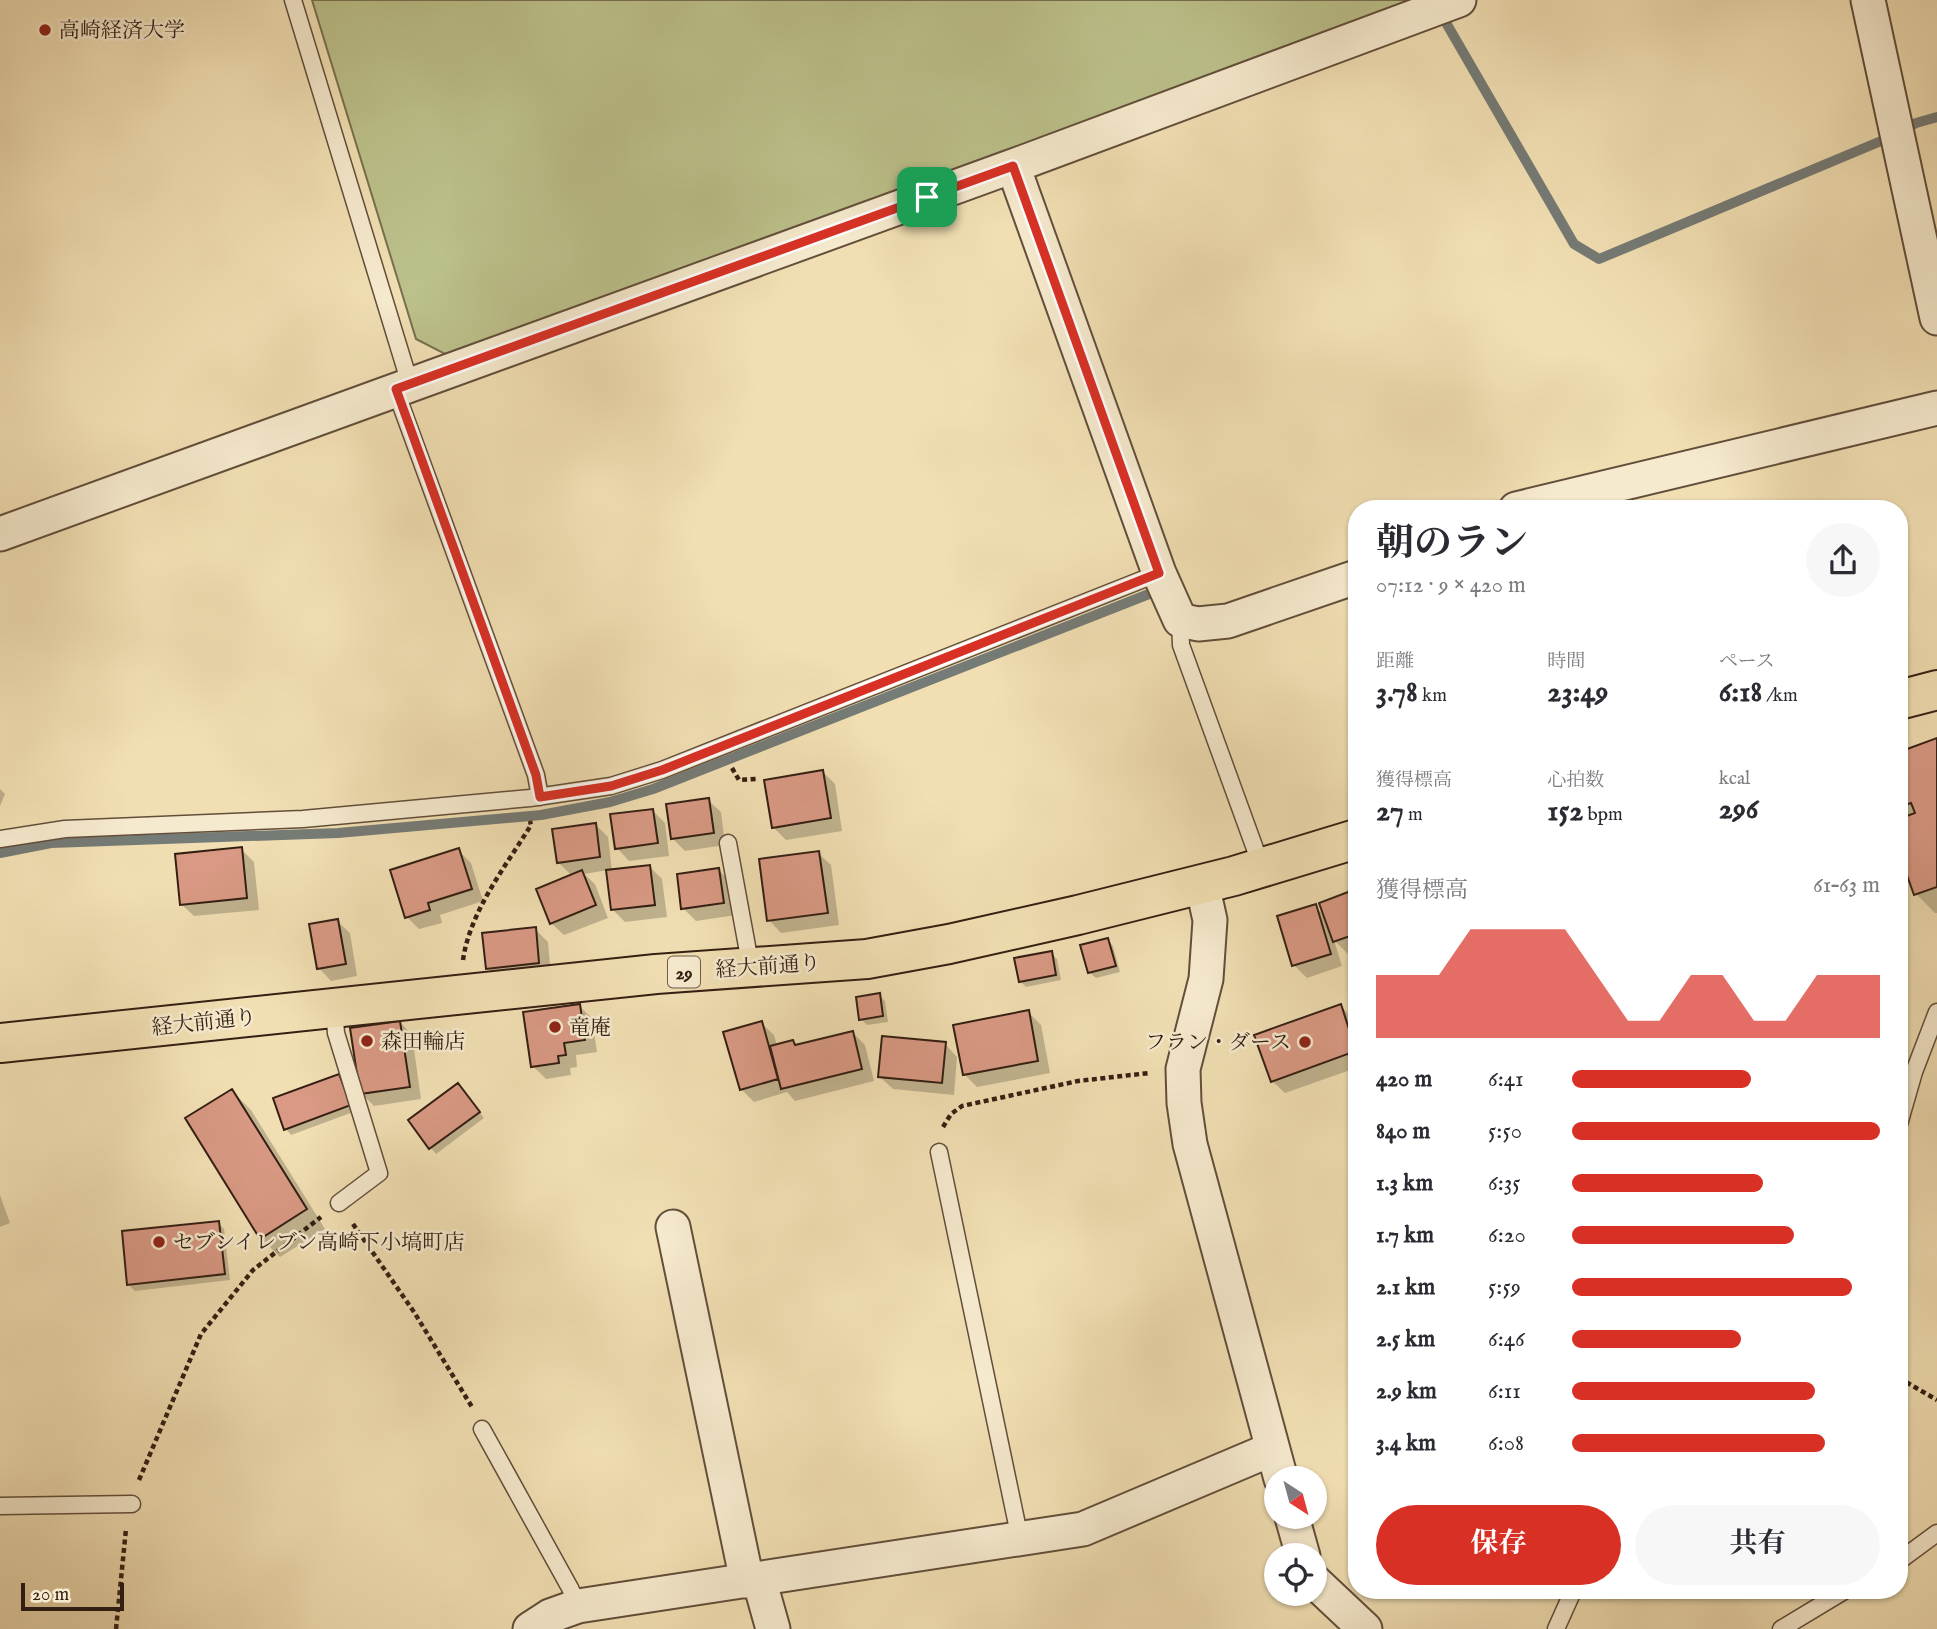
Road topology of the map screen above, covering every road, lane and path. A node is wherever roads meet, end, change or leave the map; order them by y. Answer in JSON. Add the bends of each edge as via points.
{"nodes":[{"id":1,"x":293,"y":0,"type":"edge"},
{"id":2,"x":1459,"y":0,"type":"edge"},
{"id":3,"x":1868,"y":0,"type":"edge"},
{"id":4,"x":1013,"y":166,"type":"junction"},
{"id":5,"x":1937,"y":318,"type":"edge"},
{"id":6,"x":403,"y":386,"type":"junction"},
{"id":7,"x":1937,"y":408,"type":"edge"},
{"id":8,"x":1554,"y":500,"type":"edge"},
{"id":9,"x":0,"y":534,"type":"edge"},
{"id":10,"x":1159,"y":573,"type":"junction"},
{"id":11,"x":1348,"y":580,"type":"edge"},
{"id":12,"x":1180,"y":620,"type":"junction"},
{"id":13,"x":1937,"y":690,"type":"edge"},
{"id":14,"x":1908,"y":698,"type":"edge"},
{"id":15,"x":732,"y":767,"type":"dead end"},
{"id":16,"x":757,"y":779,"type":"dead end"},
{"id":17,"x":540,"y":797,"type":"junction"},
{"id":18,"x":531,"y":825,"type":"dead end"},
{"id":19,"x":0,"y":839,"type":"edge"},
{"id":20,"x":1348,"y":841,"type":"edge"},
{"id":21,"x":728,"y":842,"type":"dead end"},
{"id":22,"x":1262,"y":867,"type":"junction"},
{"id":23,"x":1202,"y":884,"type":"junction"},
{"id":24,"x":462,"y":965,"type":"dead end"},
{"id":25,"x":751,"y":968,"type":"junction"},
{"id":26,"x":334,"y":1009,"type":"junction"},
{"id":27,"x":1937,"y":1012,"type":"edge"},
{"id":28,"x":0,"y":1043,"type":"edge"},
{"id":29,"x":1183,"y":1069,"type":"junction"},
{"id":30,"x":1908,"y":1093,"type":"edge"},
{"id":31,"x":939,"y":1152,"type":"joint"},
{"id":32,"x":339,"y":1203,"type":"junction"},
{"id":33,"x":673,"y":1227,"type":"dead end"},
{"id":34,"x":1908,"y":1383,"type":"edge"},
{"id":35,"x":1937,"y":1400,"type":"edge"},
{"id":36,"x":482,"y":1429,"type":"joint"},
{"id":37,"x":1276,"y":1464,"type":"edge"},
{"id":38,"x":132,"y":1504,"type":"junction"},
{"id":39,"x":0,"y":1506,"type":"edge"},
{"id":40,"x":1937,"y":1533,"type":"edge"},
{"id":41,"x":1020,"y":1539,"type":"junction"},
{"id":42,"x":1908,"y":1554,"type":"edge"},
{"id":43,"x":753,"y":1580,"type":"junction"},
{"id":44,"x":1327,"y":1593,"type":"edge"},
{"id":45,"x":1569,"y":1599,"type":"edge"},
{"id":46,"x":1831,"y":1599,"type":"edge"},
{"id":47,"x":578,"y":1606,"type":"junction"},
{"id":48,"x":116,"y":1629,"type":"edge"},
{"id":49,"x":530,"y":1629,"type":"edge"},
{"id":50,"x":773,"y":1629,"type":"edge"},
{"id":51,"x":1365,"y":1629,"type":"edge"},
{"id":52,"x":1556,"y":1629,"type":"edge"},
{"id":53,"x":1781,"y":1629,"type":"edge"}],
"edges":[{"from":1,"to":6,"type":"lane"},
{"from":2,"to":4,"type":"street"},
{"from":3,"to":5,"type":"street"},
{"from":4,"to":6,"type":"street"},
{"from":4,"to":10,"type":"street"},
{"from":6,"to":9,"type":"street"},
{"from":6,"to":17,"type":"lane"},
{"from":7,"to":8,"type":"street"},
{"from":10,"to":12,"type":"street"},
{"from":10,"to":17,"type":"lane","via":[[662,770],[611,786]]},
{"from":11,"to":12,"type":"street","via":[[1228,621],[1198,624]]},
{"from":12,"to":22,"type":"lane","via":[[1181,645]]},
{"from":13,"to":14,"type":"main road"},
{"from":15,"to":16,"type":"path","via":[[739,780]]},
{"from":17,"to":19,"type":"lane","via":[[303,819],[65,829]]},
{"from":18,"to":24,"type":"path","via":[[480,908]]},
{"from":20,"to":22,"type":"main road","name":"経大前通り","number":"29"},
{"from":21,"to":25,"type":"lane"},
{"from":22,"to":23,"type":"main road","name":"経大前通り","number":"29"},
{"from":23,"to":25,"type":"main road","name":"経大前通り","number":"29","via":[[949,944],[867,958]]},
{"from":23,"to":29,"type":"street","via":[[1210,920],[1206,979]]},
{"from":25,"to":26,"type":"main road","name":"経大前通り","number":"29"},
{"from":26,"to":28,"type":"main road","name":"経大前通り","number":"29"},
{"from":26,"to":32,"type":"lane","via":[[336,1033],[379,1173]]},
{"from":27,"to":30,"type":"lane"},
{"from":29,"to":31,"type":"path","via":[[1078,1081],[962,1106],[941,1130]]},
{"from":29,"to":37,"type":"street","via":[[1190,1144]]},
{"from":31,"to":41,"type":"lane"},
{"from":32,"to":36,"type":"path","via":[[414,1312]]},
{"from":32,"to":38,"type":"path","via":[[253,1270],[201,1334]]},
{"from":33,"to":43,"type":"street"},
{"from":34,"to":35,"type":"path"},
{"from":36,"to":47,"type":"lane"},
{"from":37,"to":41,"type":"street","via":[[1083,1529]]},
{"from":38,"to":39,"type":"lane"},
{"from":38,"to":48,"type":"path","via":[[124,1538]]},
{"from":40,"to":42,"type":"lane"},
{"from":41,"to":43,"type":"street"},
{"from":43,"to":47,"type":"street"},
{"from":43,"to":50,"type":"street"},
{"from":44,"to":51,"type":"street"},
{"from":45,"to":52,"type":"lane"},
{"from":46,"to":53,"type":"lane"},
{"from":47,"to":49,"type":"street"}]}
